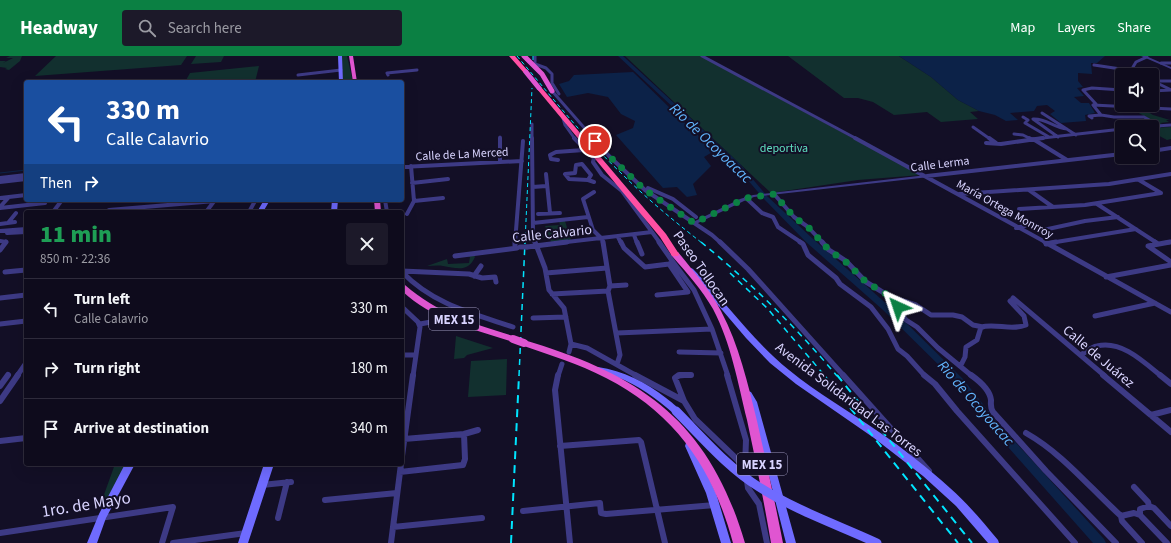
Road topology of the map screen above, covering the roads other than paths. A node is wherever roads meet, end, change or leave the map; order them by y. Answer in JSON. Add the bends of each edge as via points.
{"nodes":[{"id":1,"x":340,"y":56,"type":"edge"},
{"id":2,"x":351,"y":56,"type":"edge"},
{"id":3,"x":356,"y":56,"type":"edge"},
{"id":4,"x":512,"y":56,"type":"edge"},
{"id":5,"x":524,"y":56,"type":"edge"},
{"id":6,"x":536,"y":56,"type":"edge"},
{"id":7,"x":702,"y":56,"type":"edge"},
{"id":8,"x":1145,"y":57,"type":"edge"},
{"id":9,"x":1161,"y":63,"type":"junction"},
{"id":10,"x":1171,"y":63,"type":"edge"},
{"id":11,"x":1094,"y":65,"type":"dead end"},
{"id":12,"x":1132,"y":68,"type":"edge"},
{"id":13,"x":1171,"y":68,"type":"edge"},
{"id":14,"x":341,"y":70,"type":"junction"},
{"id":15,"x":418,"y":70,"type":"dead end"},
{"id":16,"x":1115,"y":70,"type":"edge"},
{"id":17,"x":526,"y":72,"type":"joint"},
{"id":18,"x":309,"y":74,"type":"junction"},
{"id":19,"x":298,"y":75,"type":"dead end"},
{"id":20,"x":388,"y":75,"type":"dead end"},
{"id":21,"x":309,"y":80,"type":"dead end"},
{"id":22,"x":341,"y":80,"type":"edge"},
{"id":23,"x":355,"y":80,"type":"edge"},
{"id":24,"x":360,"y":80,"type":"edge"},
{"id":25,"x":1159,"y":81,"type":"edge"},
{"id":26,"x":1171,"y":81,"type":"edge"},
{"id":27,"x":1159,"y":84,"type":"edge"},
{"id":28,"x":539,"y":88,"type":"joint"},
{"id":29,"x":1115,"y":90,"type":"edge"},
{"id":30,"x":1171,"y":90,"type":"edge"},
{"id":31,"x":552,"y":91,"type":"joint"},
{"id":32,"x":1159,"y":91,"type":"edge"},
{"id":33,"x":1095,"y":105,"type":"junction"},
{"id":34,"x":1171,"y":109,"type":"edge"},
{"id":35,"x":562,"y":114,"type":"junction"},
{"id":36,"x":1100,"y":115,"type":"junction"},
{"id":37,"x":1144,"y":116,"type":"dead end"},
{"id":38,"x":1092,"y":118,"type":"dead end"},
{"id":39,"x":1033,"y":120,"type":"junction"},
{"id":40,"x":532,"y":124,"type":"dead end"},
{"id":41,"x":1171,"y":125,"type":"edge"},
{"id":42,"x":1160,"y":126,"type":"junction"},
{"id":43,"x":973,"y":127,"type":"dead end"},
{"id":44,"x":1115,"y":130,"type":"edge"},
{"id":45,"x":1014,"y":134,"type":"dead end"},
{"id":46,"x":1076,"y":135,"type":"junction"},
{"id":47,"x":500,"y":137,"type":"dead end"},
{"id":48,"x":1049,"y":137,"type":"junction"},
{"id":49,"x":1058,"y":137,"type":"junction"},
{"id":50,"x":1032,"y":139,"type":"junction"},
{"id":51,"x":523,"y":141,"type":"dead end"},
{"id":52,"x":986,"y":144,"type":"dead end"},
{"id":53,"x":996,"y":144,"type":"junction"},
{"id":54,"x":1170,"y":149,"type":"edge"},
{"id":55,"x":584,"y":150,"type":"junction"},
{"id":56,"x":1159,"y":150,"type":"edge"},
{"id":57,"x":1115,"y":155,"type":"edge"},
{"id":58,"x":532,"y":156,"type":"junction"},
{"id":59,"x":558,"y":160,"type":"dead end"},
{"id":60,"x":1067,"y":160,"type":"junction"},
{"id":61,"x":522,"y":161,"type":"junction"},
{"id":62,"x":500,"y":162,"type":"junction"},
{"id":63,"x":411,"y":166,"type":"junction"},
{"id":64,"x":404,"y":167,"type":"edge"},
{"id":65,"x":598,"y":168,"type":"junction"},
{"id":66,"x":24,"y":174,"type":"edge"},
{"id":67,"x":546,"y":174,"type":"dead end"},
{"id":68,"x":590,"y":174,"type":"junction"},
{"id":69,"x":1171,"y":174,"type":"edge"},
{"id":70,"x":602,"y":175,"type":"junction"},
{"id":71,"x":925,"y":175,"type":"junction"},
{"id":72,"x":0,"y":178,"type":"edge"},
{"id":73,"x":24,"y":179,"type":"edge"},
{"id":74,"x":448,"y":180,"type":"dead end"},
{"id":75,"x":588,"y":180,"type":"junction"},
{"id":76,"x":1139,"y":180,"type":"junction"},
{"id":77,"x":0,"y":182,"type":"edge"},
{"id":78,"x":594,"y":182,"type":"dead end"},
{"id":79,"x":412,"y":183,"type":"junction"},
{"id":80,"x":546,"y":186,"type":"junction"},
{"id":81,"x":832,"y":186,"type":"junction"},
{"id":82,"x":533,"y":187,"type":"junction"},
{"id":83,"x":1029,"y":190,"type":"junction"},
{"id":84,"x":594,"y":192,"type":"dead end"},
{"id":85,"x":762,"y":194,"type":"junction"},
{"id":86,"x":774,"y":194,"type":"junction"},
{"id":87,"x":958,"y":194,"type":"junction"},
{"id":88,"x":24,"y":195,"type":"edge"},
{"id":89,"x":9,"y":197,"type":"junction"},
{"id":90,"x":0,"y":198,"type":"edge"},
{"id":91,"x":443,"y":198,"type":"dead end"},
{"id":92,"x":746,"y":198,"type":"junction"},
{"id":93,"x":414,"y":201,"type":"junction"},
{"id":94,"x":172,"y":202,"type":"edge"},
{"id":95,"x":185,"y":202,"type":"edge"},
{"id":96,"x":45,"y":203,"type":"edge"},
{"id":97,"x":1097,"y":204,"type":"junction"},
{"id":98,"x":1053,"y":207,"type":"junction"},
{"id":99,"x":0,"y":208,"type":"edge"},
{"id":100,"x":1019,"y":209,"type":"dead end"},
{"id":101,"x":16,"y":213,"type":"dead end"},
{"id":102,"x":560,"y":213,"type":"dead end"},
{"id":103,"x":407,"y":214,"type":"dead end"},
{"id":104,"x":538,"y":214,"type":"dead end"},
{"id":105,"x":550,"y":214,"type":"junction"},
{"id":106,"x":1118,"y":217,"type":"junction"},
{"id":107,"x":588,"y":218,"type":"junction"},
{"id":108,"x":696,"y":218,"type":"junction"},
{"id":109,"x":15,"y":222,"type":"dead end"},
{"id":110,"x":692,"y":222,"type":"junction"},
{"id":111,"x":8,"y":223,"type":"junction"},
{"id":112,"x":533,"y":223,"type":"junction"},
{"id":113,"x":0,"y":224,"type":"edge"},
{"id":114,"x":1016,"y":228,"type":"junction"},
{"id":115,"x":1136,"y":229,"type":"junction"},
{"id":116,"x":23,"y":231,"type":"edge"},
{"id":117,"x":3,"y":232,"type":"edge"},
{"id":118,"x":652,"y":232,"type":"junction"},
{"id":119,"x":634,"y":235,"type":"junction"},
{"id":120,"x":618,"y":237,"type":"junction"},
{"id":121,"x":602,"y":239,"type":"junction"},
{"id":122,"x":3,"y":241,"type":"edge"},
{"id":123,"x":1171,"y":242,"type":"edge"},
{"id":124,"x":1046,"y":244,"type":"junction"},
{"id":125,"x":1158,"y":244,"type":"junction"},
{"id":126,"x":536,"y":246,"type":"junction"},
{"id":127,"x":517,"y":248,"type":"junction"},
{"id":128,"x":0,"y":250,"type":"edge"},
{"id":129,"x":642,"y":254,"type":"dead end"},
{"id":130,"x":676,"y":254,"type":"junction"},
{"id":131,"x":455,"y":256,"type":"dead end"},
{"id":132,"x":1171,"y":262,"type":"edge"},
{"id":133,"x":671,"y":263,"type":"junction"},
{"id":134,"x":1171,"y":265,"type":"edge"},
{"id":135,"x":481,"y":266,"type":"dead end"},
{"id":136,"x":607,"y":268,"type":"junction"},
{"id":137,"x":24,"y":270,"type":"edge"},
{"id":138,"x":5,"y":272,"type":"dead end"},
{"id":139,"x":404,"y":272,"type":"edge"},
{"id":140,"x":546,"y":273,"type":"junction"},
{"id":141,"x":404,"y":274,"type":"edge"},
{"id":142,"x":474,"y":276,"type":"junction"},
{"id":143,"x":1106,"y":277,"type":"junction"},
{"id":144,"x":495,"y":279,"type":"dead end"},
{"id":145,"x":626,"y":285,"type":"dead end"},
{"id":146,"x":609,"y":288,"type":"junction"},
{"id":147,"x":404,"y":289,"type":"edge"},
{"id":148,"x":552,"y":294,"type":"junction"},
{"id":149,"x":24,"y":295,"type":"edge"},
{"id":150,"x":657,"y":295,"type":"dead end"},
{"id":151,"x":891,"y":297,"type":"junction"},
{"id":152,"x":0,"y":298,"type":"edge"},
{"id":153,"x":1155,"y":303,"type":"junction"},
{"id":154,"x":404,"y":309,"type":"edge"},
{"id":155,"x":1171,"y":312,"type":"edge"},
{"id":156,"x":404,"y":314,"type":"edge"},
{"id":157,"x":409,"y":314,"type":"junction"},
{"id":158,"x":1095,"y":316,"type":"dead end"},
{"id":159,"x":439,"y":317,"type":"tunnel mouth"},
{"id":160,"x":566,"y":317,"type":"junction"},
{"id":161,"x":533,"y":318,"type":"dead end"},
{"id":162,"x":24,"y":321,"type":"edge"},
{"id":163,"x":0,"y":324,"type":"edge"},
{"id":164,"x":420,"y":326,"type":"junction"},
{"id":165,"x":983,"y":326,"type":"junction"},
{"id":166,"x":513,"y":328,"type":"dead end"},
{"id":167,"x":712,"y":329,"type":"junction"},
{"id":168,"x":617,"y":333,"type":"junction"},
{"id":169,"x":571,"y":344,"type":"junction"},
{"id":170,"x":569,"y":352,"type":"dead end"},
{"id":171,"x":679,"y":352,"type":"dead end"},
{"id":172,"x":720,"y":352,"type":"junction"},
{"id":173,"x":416,"y":355,"type":"junction"},
{"id":174,"x":1080,"y":355,"type":"junction"},
{"id":175,"x":404,"y":356,"type":"edge"},
{"id":176,"x":562,"y":364,"type":"dead end"},
{"id":177,"x":617,"y":364,"type":"junction"},
{"id":178,"x":960,"y":365,"type":"junction"},
{"id":179,"x":24,"y":367,"type":"edge"},
{"id":180,"x":691,"y":375,"type":"dead end"},
{"id":181,"x":0,"y":376,"type":"edge"},
{"id":182,"x":1171,"y":384,"type":"edge"},
{"id":183,"x":743,"y":386,"type":"junction"},
{"id":184,"x":0,"y":387,"type":"edge"},
{"id":185,"x":9,"y":388,"type":"junction"},
{"id":186,"x":0,"y":401,"type":"edge"},
{"id":187,"x":684,"y":401,"type":"junction"},
{"id":188,"x":1171,"y":410,"type":"edge"},
{"id":189,"x":1151,"y":415,"type":"junction"},
{"id":190,"x":674,"y":416,"type":"junction"},
{"id":191,"x":478,"y":430,"type":"dead end"},
{"id":192,"x":1171,"y":432,"type":"edge"},
{"id":193,"x":1026,"y":433,"type":"dead end"},
{"id":194,"x":464,"y":434,"type":"junction"},
{"id":195,"x":24,"y":438,"type":"edge"},
{"id":196,"x":404,"y":439,"type":"joint"},
{"id":197,"x":0,"y":441,"type":"edge"},
{"id":198,"x":560,"y":446,"type":"junction"},
{"id":199,"x":129,"y":466,"type":"edge"},
{"id":200,"x":268,"y":466,"type":"edge"},
{"id":201,"x":401,"y":466,"type":"edge"},
{"id":202,"x":745,"y":467,"type":"junction"},
{"id":203,"x":400,"y":472,"type":"junction"},
{"id":204,"x":262,"y":485,"type":"junction"},
{"id":205,"x":1134,"y":487,"type":"dead end"},
{"id":206,"x":947,"y":491,"type":"junction"},
{"id":207,"x":397,"y":493,"type":"junction"},
{"id":208,"x":325,"y":500,"type":"dead end"},
{"id":209,"x":715,"y":505,"type":"junction"},
{"id":210,"x":1149,"y":506,"type":"junction"},
{"id":211,"x":568,"y":507,"type":"junction"},
{"id":212,"x":523,"y":511,"type":"dead end"},
{"id":213,"x":658,"y":511,"type":"junction"},
{"id":214,"x":1140,"y":515,"type":"junction"},
{"id":215,"x":1121,"y":516,"type":"junction"},
{"id":216,"x":102,"y":517,"type":"junction"},
{"id":217,"x":278,"y":518,"type":"dead end"},
{"id":218,"x":482,"y":518,"type":"dead end"},
{"id":219,"x":1171,"y":526,"type":"edge"},
{"id":220,"x":393,"y":527,"type":"junction"},
{"id":221,"x":0,"y":533,"type":"edge"},
{"id":222,"x":246,"y":533,"type":"junction"},
{"id":223,"x":92,"y":543,"type":"edge"},
{"id":224,"x":162,"y":543,"type":"edge"},
{"id":225,"x":173,"y":543,"type":"edge"},
{"id":226,"x":243,"y":543,"type":"edge"},
{"id":227,"x":391,"y":543,"type":"edge"},
{"id":228,"x":570,"y":543,"type":"edge"},
{"id":229,"x":666,"y":543,"type":"edge"},
{"id":230,"x":726,"y":543,"type":"edge"},
{"id":231,"x":739,"y":543,"type":"edge"},
{"id":232,"x":767,"y":543,"type":"edge"},
{"id":233,"x":778,"y":543,"type":"edge"},
{"id":234,"x":791,"y":543,"type":"edge"},
{"id":235,"x":877,"y":543,"type":"edge"},
{"id":236,"x":994,"y":543,"type":"edge"},
{"id":237,"x":1075,"y":543,"type":"edge"},
{"id":238,"x":1116,"y":543,"type":"edge"},
{"id":239,"x":1142,"y":543,"type":"edge"},
{"id":240,"x":1167,"y":543,"type":"edge"}],
"edges":[{"from":1,"to":14,"type":"main road"},
{"from":2,"to":23,"type":"highway"},
{"from":3,"to":24,"type":"highway"},
{"from":4,"to":17,"type":"highway","name":"Paseo Tollocan","number":"MEX 15"},
{"from":5,"to":31,"type":"highway","bridge":true,"via":[[542,74]]},
{"from":6,"to":108,"type":"street","via":[[535,64],[550,71],[556,91],[612,154],[649,189],[673,199]]},
{"from":7,"to":71,"type":"street","name":"María Ortega Monrroy"},
{"from":8,"to":9,"type":"street"},
{"from":8,"to":12,"type":"street","via":[[1136,61]]},
{"from":9,"to":10,"type":"street"},
{"from":9,"to":13,"type":"street"},
{"from":11,"to":16,"type":"street"},
{"from":14,"to":18,"type":"street"},
{"from":14,"to":22,"type":"main road"},
{"from":15,"to":20,"type":"street","via":[[387,73]]},
{"from":17,"to":28,"type":"highway","name":"Paseo Tollocan","number":"MEX 15","bridge":true},
{"from":18,"to":19,"type":"street"},
{"from":18,"to":21,"type":"street"},
{"from":25,"to":26,"type":"street"},
{"from":27,"to":30,"type":"street"},
{"from":28,"to":35,"type":"highway","name":"Paseo Tollocan","number":"MEX 15"},
{"from":29,"to":33,"type":"street","via":[[1083,90]]},
{"from":30,"to":32,"type":"street"},
{"from":31,"to":110,"type":"street","via":[[609,156],[632,178]]},
{"from":33,"to":34,"type":"street"},
{"from":33,"to":36,"type":"street"},
{"from":35,"to":55,"type":"street","via":[[566,126]]},
{"from":35,"to":130,"type":"highway","name":"Paseo Tollocan","number":"MEX 15"},
{"from":36,"to":38,"type":"street","via":[[1089,116]]},
{"from":36,"to":42,"type":"street","via":[[1144,117]]},
{"from":37,"to":42,"type":"street"},
{"from":39,"to":46,"type":"street","via":[[1041,116]]},
{"from":39,"to":48,"type":"street","via":[[1024,117],[1028,120],[1025,123]]},
{"from":39,"to":49,"type":"street"},
{"from":40,"to":58,"type":"street"},
{"from":41,"to":42,"type":"street"},
{"from":43,"to":53,"type":"street"},
{"from":44,"to":46,"type":"street"},
{"from":45,"to":50,"type":"street"},
{"from":46,"to":49,"type":"street"},
{"from":47,"to":62,"type":"street"},
{"from":48,"to":49,"type":"street"},
{"from":48,"to":50,"type":"street"},
{"from":50,"to":53,"type":"street"},
{"from":50,"to":60,"type":"street"},
{"from":51,"to":61,"type":"street"},
{"from":52,"to":53,"type":"street"},
{"from":54,"to":56,"type":"street"},
{"from":55,"to":59,"type":"street","via":[[550,154],[551,159]]},
{"from":55,"to":65,"type":"street","via":[[594,158],[593,162]]},
{"from":57,"to":60,"type":"street","name":"Calle Lerma"},
{"from":58,"to":61,"type":"street","via":[[525,157]]},
{"from":58,"to":82,"type":"street"},
{"from":60,"to":71,"type":"street","name":"Calle Lerma"},
{"from":61,"to":62,"type":"street","name":"Calle de La Merced"},
{"from":61,"to":127,"type":"street"},
{"from":62,"to":63,"type":"street","name":"Calle de La Merced"},
{"from":63,"to":64,"type":"street","name":"Calle de La Merced"},
{"from":63,"to":79,"type":"street"},
{"from":65,"to":68,"type":"street"},
{"from":65,"to":70,"type":"street"},
{"from":66,"to":72,"type":"street"},
{"from":67,"to":80,"type":"street"},
{"from":68,"to":70,"type":"street"},
{"from":68,"to":75,"type":"street"},
{"from":68,"to":75,"type":"street","via":[[585,166],[579,164],[576,165],[575,173],[564,174],[569,179]]},
{"from":69,"to":76,"type":"street"},
{"from":70,"to":118,"type":"street","via":[[622,191]]},
{"from":71,"to":81,"type":"street","name":"Calle Lerma"},
{"from":71,"to":87,"type":"street","name":"María Ortega Monrroy"},
{"from":73,"to":77,"type":"street"},
{"from":74,"to":79,"type":"street"},
{"from":75,"to":78,"type":"street"},
{"from":76,"to":83,"type":"street"},
{"from":76,"to":97,"type":"street","via":[[1161,193]]},
{"from":79,"to":93,"type":"street"},
{"from":80,"to":82,"type":"street"},
{"from":80,"to":105,"type":"street"},
{"from":81,"to":85,"type":"street","name":"Calle Lerma"},
{"from":81,"to":86,"type":"street","name":"Calle Lerma"},
{"from":82,"to":112,"type":"street"},
{"from":83,"to":87,"type":"street"},
{"from":83,"to":98,"type":"street"},
{"from":84,"to":107,"type":"street","via":[[584,197]]},
{"from":85,"to":86,"type":"street","name":"Calle Lerma"},
{"from":85,"to":92,"type":"street"},
{"from":85,"to":108,"type":"street","via":[[738,197]]},
{"from":86,"to":151,"type":"street","via":[[829,250],[846,262],[866,282]]},
{"from":87,"to":114,"type":"street","name":"María Ortega Monrroy"},
{"from":88,"to":89,"type":"street"},
{"from":89,"to":90,"type":"street"},
{"from":89,"to":99,"type":"street"},
{"from":91,"to":93,"type":"street"},
{"from":92,"to":110,"type":"street"},
{"from":92,"to":237,"type":"street","via":[[762,214],[773,218],[778,227],[803,244],[808,255],[840,284],[871,307],[898,349],[934,384]]},
{"from":93,"to":103,"type":"street"},
{"from":94,"to":95,"type":"street","via":[[110,209]]},
{"from":96,"to":99,"type":"street"},
{"from":97,"to":98,"type":"street"},
{"from":97,"to":106,"type":"street"},
{"from":98,"to":100,"type":"street"},
{"from":101,"to":111,"type":"street"},
{"from":102,"to":105,"type":"street"},
{"from":104,"to":105,"type":"street"},
{"from":106,"to":114,"type":"street","via":[[1048,229],[1028,225]]},
{"from":106,"to":115,"type":"street"},
{"from":107,"to":112,"type":"street"},
{"from":107,"to":121,"type":"street","via":[[594,231]]},
{"from":108,"to":110,"type":"street"},
{"from":109,"to":111,"type":"street"},
{"from":110,"to":206,"type":"street","via":[[712,235],[748,269]]},
{"from":111,"to":113,"type":"street"},
{"from":112,"to":126,"type":"street","via":[[532,233]]},
{"from":114,"to":124,"type":"street","name":"María Ortega Monrroy"},
{"from":115,"to":124,"type":"street"},
{"from":115,"to":125,"type":"street"},
{"from":116,"to":117,"type":"street"},
{"from":118,"to":119,"type":"street","name":"Calle Calvario"},
{"from":118,"to":133,"type":"street"},
{"from":119,"to":120,"type":"street","name":"Calle Calvario"},
{"from":119,"to":129,"type":"street"},
{"from":120,"to":121,"type":"street","name":"Calle Calvario"},
{"from":120,"to":133,"type":"street","via":[[624,248],[645,267]]},
{"from":121,"to":126,"type":"street","name":"Calle Calvario"},
{"from":121,"to":136,"type":"street"},
{"from":122,"to":128,"type":"street"},
{"from":123,"to":125,"type":"street"},
{"from":124,"to":143,"type":"street","name":"María Ortega Monrroy"},
{"from":125,"to":132,"type":"street","via":[[1148,246]]},
{"from":126,"to":127,"type":"street","name":"Calle Calvario","bridge":true},
{"from":126,"to":140,"type":"street"},
{"from":127,"to":131,"type":"street","name":"Calle Calvario"},
{"from":130,"to":183,"type":"highway","name":"Paseo Tollocan","number":"MEX 15","via":[[717,310]]},
{"from":130,"to":206,"type":"main road","name":"Avenida Solidaridad Las Torres","via":[[769,358],[806,388],[890,445]]},
{"from":133,"to":150,"type":"street","via":[[688,292]]},
{"from":133,"to":167,"type":"street","via":[[694,290]]},
{"from":134,"to":143,"type":"street"},
{"from":135,"to":142,"type":"street"},
{"from":136,"to":140,"type":"street"},
{"from":136,"to":146,"type":"street"},
{"from":137,"to":138,"type":"street"},
{"from":139,"to":142,"type":"street"},
{"from":140,"to":148,"type":"street"},
{"from":141,"to":166,"type":"street","via":[[426,293],[450,308]]},
{"from":142,"to":144,"type":"street"},
{"from":143,"to":153,"type":"street","name":"María Ortega Monrroy"},
{"from":145,"to":146,"type":"street"},
{"from":146,"to":148,"type":"street"},
{"from":146,"to":168,"type":"street"},
{"from":147,"to":190,"type":"highway","number":"MEX 15","bridge":true,"via":[[439,313],[598,370]]},
{"from":148,"to":160,"type":"street","via":[[564,308]]},
{"from":149,"to":152,"type":"street"},
{"from":151,"to":165,"type":"street","via":[[916,305],[931,315],[953,315],[962,317],[973,325]]},
{"from":151,"to":178,"type":"street","via":[[897,302],[906,320]]},
{"from":153,"to":155,"type":"street","name":"María Ortega Monrroy"},
{"from":153,"to":158,"type":"street"},
{"from":154,"to":157,"type":"street"},
{"from":156,"to":157,"type":"street"},
{"from":157,"to":164,"type":"street"},
{"from":159,"to":164,"type":"street"},
{"from":160,"to":161,"type":"street"},
{"from":160,"to":169,"type":"street"},
{"from":162,"to":163,"type":"street"},
{"from":164,"to":173,"type":"street"},
{"from":165,"to":174,"type":"street","name":"Calle de Juárez","via":[[1026,325],[1024,316],[1010,302],[1013,299]]},
{"from":165,"to":178,"type":"street","via":[[979,330],[978,340],[966,347],[965,357]]},
{"from":167,"to":168,"type":"street"},
{"from":167,"to":172,"type":"street"},
{"from":168,"to":177,"type":"street","via":[[620,355]]},
{"from":169,"to":170,"type":"street"},
{"from":169,"to":177,"type":"street","via":[[587,348]]},
{"from":171,"to":172,"type":"street"},
{"from":172,"to":202,"type":"street","via":[[746,440]]},
{"from":173,"to":175,"type":"street"},
{"from":173,"to":196,"type":"street"},
{"from":174,"to":182,"type":"street","via":[[1094,346],[1103,344],[1124,348]]},
{"from":174,"to":189,"type":"street","name":"Calle de Juárez"},
{"from":176,"to":198,"type":"street","via":[[555,390]]},
{"from":177,"to":187,"type":"street"},
{"from":178,"to":238,"type":"street","via":[[979,381],[989,394],[993,412]]},
{"from":179,"to":185,"type":"street"},
{"from":180,"to":187,"type":"street","via":[[675,378]]},
{"from":181,"to":184,"type":"street","via":[[8,375]]},
{"from":183,"to":233,"type":"highway","name":"Paseo Tollocan","number":"MEX 15"},
{"from":183,"to":234,"type":"main road","via":[[753,402]]},
{"from":184,"to":185,"type":"street"},
{"from":185,"to":186,"type":"street"},
{"from":187,"to":202,"type":"street","via":[[695,419]]},
{"from":188,"to":189,"type":"street"},
{"from":189,"to":192,"type":"street","name":"Calle de Juárez"},
{"from":190,"to":209,"type":"main road","via":[[700,466]]},
{"from":190,"to":231,"type":"highway","number":"MEX 15","via":[[714,476],[727,503]]},
{"from":190,"to":235,"type":"main road","bridge":true,"via":[[758,486],[810,514]]},
{"from":191,"to":194,"type":"street"},
{"from":193,"to":215,"type":"street","via":[[1059,454]]},
{"from":194,"to":196,"type":"street"},
{"from":194,"to":203,"type":"street","via":[[463,465]]},
{"from":195,"to":197,"type":"street"},
{"from":198,"to":211,"type":"street"},
{"from":198,"to":213,"type":"street","via":[[639,440]]},
{"from":199,"to":216,"type":"main road"},
{"from":200,"to":204,"type":"main road"},
{"from":201,"to":203,"type":"street"},
{"from":202,"to":232,"type":"street","via":[[748,488],[759,504]]},
{"from":203,"to":207,"type":"street"},
{"from":204,"to":217,"type":"street","via":[[289,482]]},
{"from":204,"to":222,"type":"main road"},
{"from":205,"to":210,"type":"street"},
{"from":206,"to":236,"type":"main road","name":"Avenida Solidaridad Las Torres"},
{"from":207,"to":208,"type":"street"},
{"from":207,"to":220,"type":"street"},
{"from":209,"to":213,"type":"street"},
{"from":209,"to":230,"type":"main road"},
{"from":210,"to":214,"type":"street","via":[[1140,509]]},
{"from":210,"to":219,"type":"street"},
{"from":211,"to":212,"type":"street"},
{"from":211,"to":213,"type":"street","via":[[600,503],[601,513],[606,514]]},
{"from":211,"to":228,"type":"street"},
{"from":213,"to":229,"type":"street"},
{"from":214,"to":215,"type":"street","via":[[1134,513]]},
{"from":214,"to":240,"type":"street"},
{"from":215,"to":239,"type":"street","via":[[1122,521]]},
{"from":216,"to":221,"type":"street","name":"1ro. de Mayo"},
{"from":216,"to":223,"type":"main road"},
{"from":216,"to":224,"type":"street","name":"1ro. de Mayo","via":[[172,506],[174,507]]},
{"from":218,"to":220,"type":"street"},
{"from":220,"to":227,"type":"street"},
{"from":222,"to":225,"type":"street"},
{"from":222,"to":226,"type":"main road"}]}
